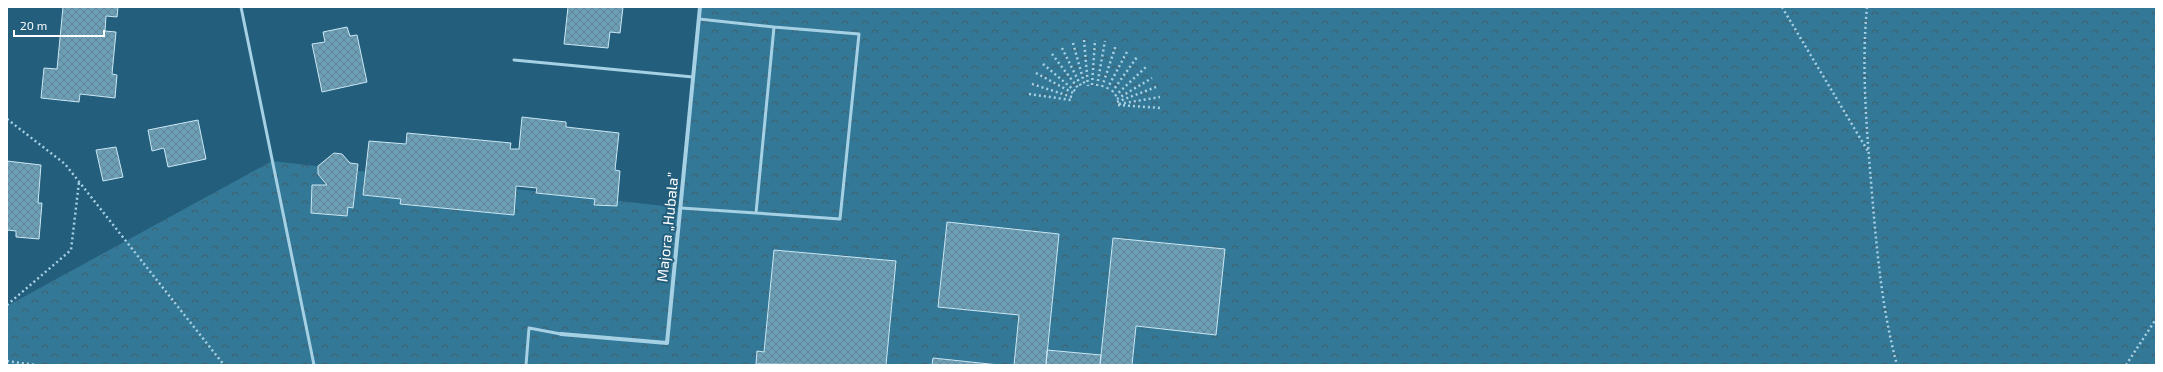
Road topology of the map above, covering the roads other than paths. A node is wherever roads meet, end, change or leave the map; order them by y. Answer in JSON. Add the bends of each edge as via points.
{"nodes":[{"id":1,"x":241,"y":7,"type":"edge"},
{"id":2,"x":700,"y":7,"type":"edge"},
{"id":3,"x":698,"y":20,"type":"junction"},
{"id":4,"x":774,"y":27,"type":"junction"},
{"id":5,"x":514,"y":60,"type":"dead end"},
{"id":6,"x":693,"y":77,"type":"junction"},
{"id":7,"x":681,"y":208,"type":"junction"},
{"id":8,"x":756,"y":213,"type":"junction"},
{"id":9,"x":561,"y":334,"type":"joint"},
{"id":10,"x":314,"y":365,"type":"edge"},
{"id":11,"x":526,"y":365,"type":"edge"}],
"edges":[{"from":1,"to":10,"type":"lane"},
{"from":2,"to":3,"type":"street","name":"Majora „Hubala”"},
{"from":3,"to":4,"type":"lane"},
{"from":3,"to":6,"type":"street","name":"Majora „Hubala”"},
{"from":4,"to":8,"type":"lane"},
{"from":4,"to":8,"type":"lane","via":[[859,34],[840,220]]},
{"from":5,"to":6,"type":"lane"},
{"from":6,"to":7,"type":"street","name":"Majora „Hubala”"},
{"from":7,"to":8,"type":"lane"},
{"from":7,"to":9,"type":"street","name":"Majora „Hubala”","via":[[667,343]]},
{"from":9,"to":11,"type":"lane","via":[[529,328]]}]}
